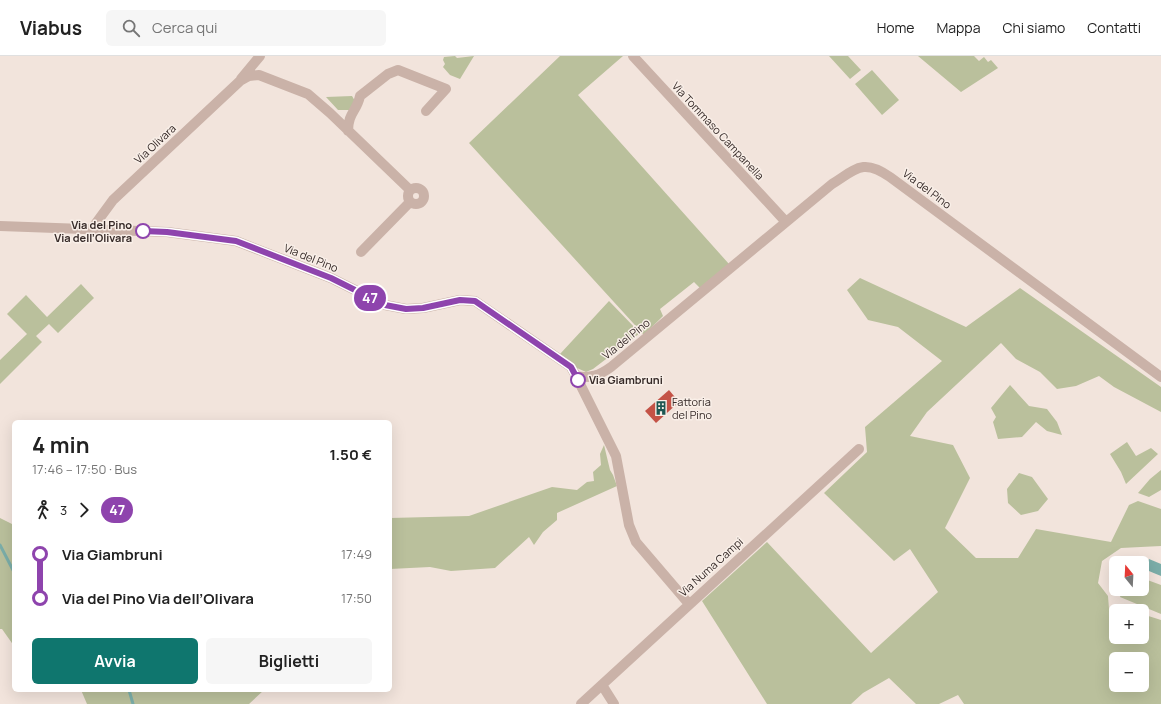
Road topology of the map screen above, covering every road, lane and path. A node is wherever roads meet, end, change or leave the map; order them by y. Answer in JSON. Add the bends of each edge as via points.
{"nodes":[{"id":1,"x":260,"y":56,"type":"edge"},
{"id":2,"x":633,"y":56,"type":"edge"},
{"id":3,"x":240,"y":81,"type":"junction"},
{"id":4,"x":426,"y":111,"type":"dead end"},
{"id":5,"x":351,"y":112,"type":"junction"},
{"id":6,"x":330,"y":113,"type":"junction"},
{"id":7,"x":348,"y":131,"type":"junction"},
{"id":8,"x":410,"y":190,"type":"junction"},
{"id":9,"x":410,"y":202,"type":"junction"},
{"id":10,"x":786,"y":222,"type":"junction"},
{"id":11,"x":0,"y":226,"type":"edge"},
{"id":12,"x":91,"y":230,"type":"junction"},
{"id":13,"x":361,"y":252,"type":"dead end"},
{"id":14,"x":576,"y":376,"type":"junction"},
{"id":15,"x":1161,"y":377,"type":"edge"},
{"id":16,"x":859,"y":449,"type":"dead end"},
{"id":17,"x":688,"y":604,"type":"junction"},
{"id":18,"x":602,"y":685,"type":"junction"},
{"id":19,"x":581,"y":704,"type":"edge"},
{"id":20,"x":614,"y":704,"type":"edge"}],
"edges":[{"from":1,"to":3,"type":"street","name":"Via Olivara"},
{"from":2,"to":10,"type":"street","name":"Via Tommaso Campanella"},
{"from":3,"to":6,"type":"street","name":"Via Olivara","via":[[249,76],[259,75],[308,94]]},
{"from":3,"to":12,"type":"street","name":"Via Olivara","via":[[113,200]]},
{"from":4,"to":5,"type":"street","via":[[446,89],[398,70],[388,74],[360,96],[358,104]]},
{"from":5,"to":6,"type":"street"},
{"from":5,"to":7,"type":"street"},
{"from":6,"to":7,"type":"street","name":"Via Olivara"},
{"from":7,"to":8,"type":"street","name":"Via Olivara"},
{"from":8,"to":9,"type":"street"},
{"from":8,"to":9,"type":"street","name":"Via Olivara","via":[[419,188],[424,192],[424,199],[419,204]]},
{"from":9,"to":13,"type":"street","name":"Via Olivara"},
{"from":10,"to":14,"type":"street","name":"Via del Pino","via":[[612,367],[601,374]]},
{"from":10,"to":15,"type":"street","name":"Via del Pino","via":[[832,184],[859,168],[873,166]]},
{"from":11,"to":12,"type":"street","name":"Via del Pino"},
{"from":12,"to":14,"type":"street","name":"Via del Pino","via":[[167,232],[236,241],[331,278],[385,305],[406,309],[460,300],[475,301],[571,367]]},
{"from":14,"to":17,"type":"street","via":[[616,456],[629,525],[636,542]]},
{"from":16,"to":17,"type":"street","name":"Via Numa Campi"},
{"from":17,"to":18,"type":"street","name":"Via Numa Campi"},
{"from":18,"to":19,"type":"street","name":"Via Numa Campi"},
{"from":18,"to":20,"type":"street"}]}
